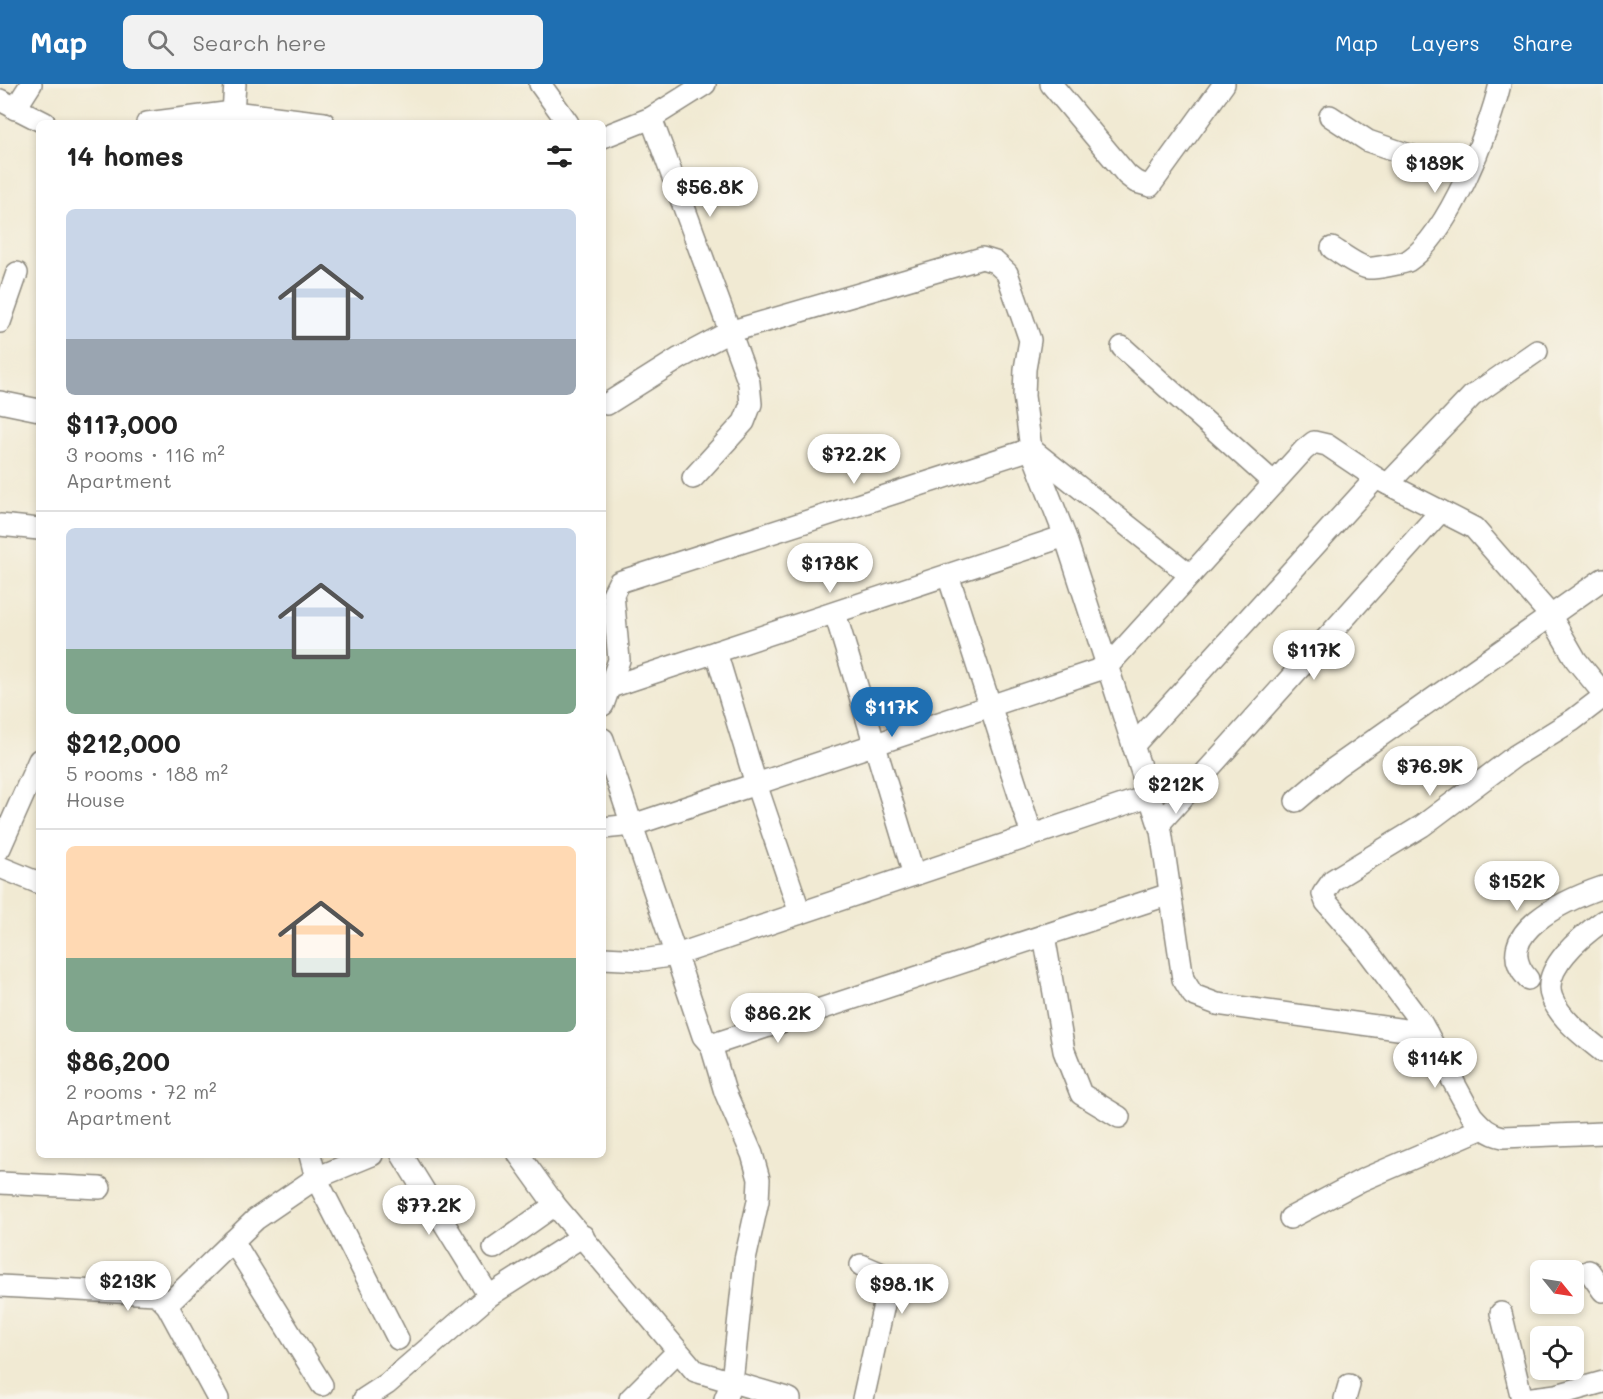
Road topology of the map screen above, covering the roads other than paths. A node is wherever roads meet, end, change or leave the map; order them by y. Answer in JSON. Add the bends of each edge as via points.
{"nodes":[{"id":1,"x":31,"y":84,"type":"edge"},
{"id":2,"x":236,"y":84,"type":"edge"},
{"id":3,"x":540,"y":84,"type":"edge"},
{"id":4,"x":705,"y":84,"type":"edge"},
{"id":5,"x":1051,"y":84,"type":"edge"},
{"id":6,"x":1224,"y":84,"type":"edge"},
{"id":7,"x":1500,"y":84,"type":"edge"},
{"id":8,"x":5,"y":106,"type":"edge"},
{"id":9,"x":233,"y":112,"type":"junction"},
{"id":10,"x":1330,"y":116,"type":"dead end"},
{"id":11,"x":651,"y":118,"type":"junction"},
{"id":12,"x":38,"y":120,"type":"edge"},
{"id":13,"x":170,"y":120,"type":"edge"},
{"id":14,"x":299,"y":120,"type":"edge"},
{"id":15,"x":566,"y":120,"type":"edge"},
{"id":16,"x":606,"y":136,"type":"edge"},
{"id":17,"x":1473,"y":160,"type":"junction"},
{"id":18,"x":1332,"y":248,"type":"dead end"},
{"id":19,"x":18,"y":273,"type":"dead end"},
{"id":20,"x":0,"y":322,"type":"edge"},
{"id":21,"x":729,"y":332,"type":"junction"},
{"id":22,"x":1122,"y":347,"type":"dead end"},
{"id":23,"x":1537,"y":351,"type":"dead end"},
{"id":24,"x":0,"y":402,"type":"edge"},
{"id":25,"x":606,"y":404,"type":"dead end"},
{"id":26,"x":36,"y":409,"type":"edge"},
{"id":27,"x":1030,"y":449,"type":"junction"},
{"id":28,"x":693,"y":478,"type":"dead end"},
{"id":29,"x":1382,"y":481,"type":"junction"},
{"id":30,"x":1274,"y":483,"type":"junction"},
{"id":31,"x":1441,"y":511,"type":"junction"},
{"id":32,"x":0,"y":525,"type":"edge"},
{"id":33,"x":36,"y":529,"type":"edge"},
{"id":34,"x":1065,"y":536,"type":"junction"},
{"id":35,"x":948,"y":575,"type":"junction"},
{"id":36,"x":1190,"y":575,"type":"junction"},
{"id":37,"x":1603,"y":579,"type":"edge"},
{"id":38,"x":834,"y":613,"type":"junction"},
{"id":39,"x":1550,"y":615,"type":"junction"},
{"id":40,"x":716,"y":652,"type":"junction"},
{"id":41,"x":1107,"y":667,"type":"junction"},
{"id":42,"x":606,"y":694,"type":"edge"},
{"id":43,"x":1603,"y":695,"type":"edge"},
{"id":44,"x":606,"y":697,"type":"edge"},
{"id":45,"x":991,"y":705,"type":"junction"},
{"id":46,"x":874,"y":745,"type":"junction"},
{"id":47,"x":1133,"y":746,"type":"junction"},
{"id":48,"x":606,"y":748,"type":"edge"},
{"id":49,"x":36,"y":767,"type":"edge"},
{"id":50,"x":756,"y":784,"type":"junction"},
{"id":51,"x":1149,"y":796,"type":"junction"},
{"id":52,"x":1296,"y":801,"type":"dead end"},
{"id":53,"x":1159,"y":824,"type":"junction"},
{"id":54,"x":633,"y":825,"type":"junction"},
{"id":55,"x":606,"y":828,"type":"edge"},
{"id":56,"x":1032,"y":835,"type":"junction"},
{"id":57,"x":0,"y":848,"type":"edge"},
{"id":58,"x":0,"y":867,"type":"edge"},
{"id":59,"x":914,"y":875,"type":"junction"},
{"id":60,"x":36,"y":882,"type":"edge"},
{"id":61,"x":1603,"y":887,"type":"edge"},
{"id":62,"x":1170,"y":894,"type":"junction"},
{"id":63,"x":800,"y":913,"type":"junction"},
{"id":64,"x":1603,"y":921,"type":"edge"},
{"id":65,"x":1044,"y":935,"type":"junction"},
{"id":66,"x":676,"y":955,"type":"junction"},
{"id":67,"x":606,"y":960,"type":"edge"},
{"id":68,"x":1528,"y":980,"type":"dead end"},
{"id":69,"x":1427,"y":1033,"type":"junction"},
{"id":70,"x":711,"y":1045,"type":"junction"},
{"id":71,"x":1603,"y":1052,"type":"edge"},
{"id":72,"x":1119,"y":1117,"type":"dead end"},
{"id":73,"x":1483,"y":1128,"type":"junction"},
{"id":74,"x":1603,"y":1133,"type":"edge"},
{"id":75,"x":311,"y":1158,"type":"edge"},
{"id":76,"x":365,"y":1158,"type":"edge"},
{"id":77,"x":404,"y":1158,"type":"edge"},
{"id":78,"x":521,"y":1158,"type":"edge"},
{"id":79,"x":316,"y":1178,"type":"junction"},
{"id":80,"x":0,"y":1183,"type":"edge"},
{"id":81,"x":100,"y":1188,"type":"dead end"},
{"id":82,"x":555,"y":1205,"type":"junction"},
{"id":83,"x":1290,"y":1218,"type":"dead end"},
{"id":84,"x":583,"y":1236,"type":"junction"},
{"id":85,"x":233,"y":1241,"type":"junction"},
{"id":86,"x":494,"y":1248,"type":"dead end"},
{"id":87,"x":861,"y":1265,"type":"dead end"},
{"id":88,"x":1589,"y":1271,"type":"dead end"},
{"id":89,"x":0,"y":1286,"type":"edge"},
{"id":90,"x":1603,"y":1291,"type":"edge"},
{"id":91,"x":489,"y":1296,"type":"junction"},
{"id":92,"x":167,"y":1305,"type":"junction"},
{"id":93,"x":1501,"y":1313,"type":"dead end"},
{"id":94,"x":398,"y":1339,"type":"dead end"},
{"id":95,"x":677,"y":1352,"type":"junction"},
{"id":96,"x":1603,"y":1382,"type":"edge"},
{"id":97,"x":322,"y":1385,"type":"dead end"},
{"id":98,"x":729,"y":1391,"type":"edge"},
{"id":99,"x":218,"y":1399,"type":"edge"},
{"id":100,"x":364,"y":1399,"type":"edge"},
{"id":101,"x":630,"y":1399,"type":"edge"},
{"id":102,"x":790,"y":1399,"type":"edge"},
{"id":103,"x":863,"y":1399,"type":"edge"},
{"id":104,"x":1524,"y":1399,"type":"edge"}],
"edges":[{"from":1,"to":8,"type":"street"},
{"from":2,"to":9,"type":"street"},
{"from":3,"to":15,"type":"street"},
{"from":4,"to":11,"type":"street"},
{"from":5,"to":6,"type":"street","via":[[1126,175],[1150,186]]},
{"from":7,"to":17,"type":"street"},
{"from":8,"to":12,"type":"street"},
{"from":9,"to":13,"type":"street"},
{"from":9,"to":14,"type":"street"},
{"from":10,"to":17,"type":"street","via":[[1368,141],[1421,159]]},
{"from":11,"to":16,"type":"street"},
{"from":11,"to":21,"type":"street"},
{"from":17,"to":18,"type":"street","via":[[1450,209],[1431,238],[1407,262],[1368,268]]},
{"from":19,"to":20,"type":"street"},
{"from":21,"to":25,"type":"street"},
{"from":21,"to":27,"type":"street","via":[[982,258],[995,262],[1007,273],[1030,339],[1024,396]]},
{"from":21,"to":28,"type":"street","via":[[749,383],[750,404],[744,423]]},
{"from":22,"to":30,"type":"street"},
{"from":23,"to":29,"type":"street","via":[[1472,396]]},
{"from":24,"to":26,"type":"street"},
{"from":27,"to":34,"type":"street"},
{"from":27,"to":36,"type":"street"},
{"from":27,"to":42,"type":"street","via":[[619,582],[613,594],[618,660]]},
{"from":29,"to":30,"type":"street","via":[[1327,444],[1314,442]]},
{"from":29,"to":31,"type":"street"},
{"from":29,"to":47,"type":"street"},
{"from":30,"to":36,"type":"street"},
{"from":31,"to":39,"type":"street","via":[[1480,534]]},
{"from":31,"to":53,"type":"street"},
{"from":32,"to":33,"type":"street"},
{"from":34,"to":35,"type":"street"},
{"from":34,"to":41,"type":"street"},
{"from":35,"to":38,"type":"street"},
{"from":35,"to":45,"type":"street"},
{"from":36,"to":41,"type":"street"},
{"from":37,"to":39,"type":"street"},
{"from":38,"to":40,"type":"street"},
{"from":38,"to":46,"type":"street"},
{"from":39,"to":43,"type":"street","via":[[1576,660]]},
{"from":39,"to":52,"type":"street","via":[[1336,767]]},
{"from":40,"to":44,"type":"street"},
{"from":40,"to":50,"type":"street"},
{"from":41,"to":45,"type":"street"},
{"from":41,"to":47,"type":"street"},
{"from":43,"to":69,"type":"street","via":[[1574,720],[1515,756],[1422,826],[1326,887],[1326,902],[1360,941]]},
{"from":45,"to":46,"type":"street"},
{"from":45,"to":56,"type":"street"},
{"from":46,"to":50,"type":"street"},
{"from":46,"to":59,"type":"street"},
{"from":47,"to":51,"type":"street"},
{"from":48,"to":54,"type":"street"},
{"from":49,"to":57,"type":"street"},
{"from":50,"to":54,"type":"street"},
{"from":50,"to":63,"type":"street"},
{"from":51,"to":53,"type":"street"},
{"from":51,"to":56,"type":"street"},
{"from":53,"to":62,"type":"street"},
{"from":54,"to":55,"type":"street"},
{"from":54,"to":66,"type":"street"},
{"from":56,"to":59,"type":"street"},
{"from":58,"to":60,"type":"street"},
{"from":59,"to":63,"type":"street"},
{"from":61,"to":68,"type":"street","via":[[1578,896],[1532,925],[1516,946],[1515,962]]},
{"from":62,"to":65,"type":"street"},
{"from":62,"to":69,"type":"street","via":[[1183,979],[1193,995],[1217,1004]]},
{"from":63,"to":66,"type":"street"},
{"from":64,"to":71,"type":"street","via":[[1563,957],[1553,972],[1550,996],[1579,1032]]},
{"from":65,"to":70,"type":"street"},
{"from":65,"to":72,"type":"street","via":[[1064,1051],[1081,1094]]},
{"from":66,"to":67,"type":"street"},
{"from":66,"to":70,"type":"street","via":[[705,1040]]},
{"from":69,"to":73,"type":"street","via":[[1472,1116]]},
{"from":70,"to":98,"type":"street","via":[[759,1179]]},
{"from":73,"to":74,"type":"street","via":[[1503,1137]]},
{"from":73,"to":83,"type":"street","via":[[1362,1180]]},
{"from":75,"to":79,"type":"street"},
{"from":76,"to":79,"type":"street"},
{"from":77,"to":91,"type":"street"},
{"from":78,"to":82,"type":"street"},
{"from":79,"to":85,"type":"street","via":[[256,1219]]},
{"from":79,"to":94,"type":"street"},
{"from":80,"to":81,"type":"street"},
{"from":82,"to":84,"type":"street"},
{"from":82,"to":86,"type":"street"},
{"from":84,"to":91,"type":"street"},
{"from":84,"to":95,"type":"street"},
{"from":85,"to":92,"type":"street"},
{"from":85,"to":97,"type":"street"},
{"from":87,"to":103,"type":"street","via":[[882,1274],[889,1282]]},
{"from":88,"to":90,"type":"street"},
{"from":89,"to":92,"type":"street","via":[[156,1294]]},
{"from":91,"to":100,"type":"street","via":[[387,1384]]},
{"from":92,"to":99,"type":"street"},
{"from":93,"to":104,"type":"street"},
{"from":95,"to":98,"type":"street","via":[[695,1371]]},
{"from":95,"to":101,"type":"street"},
{"from":96,"to":104,"type":"street"},
{"from":98,"to":102,"type":"street"}]}
